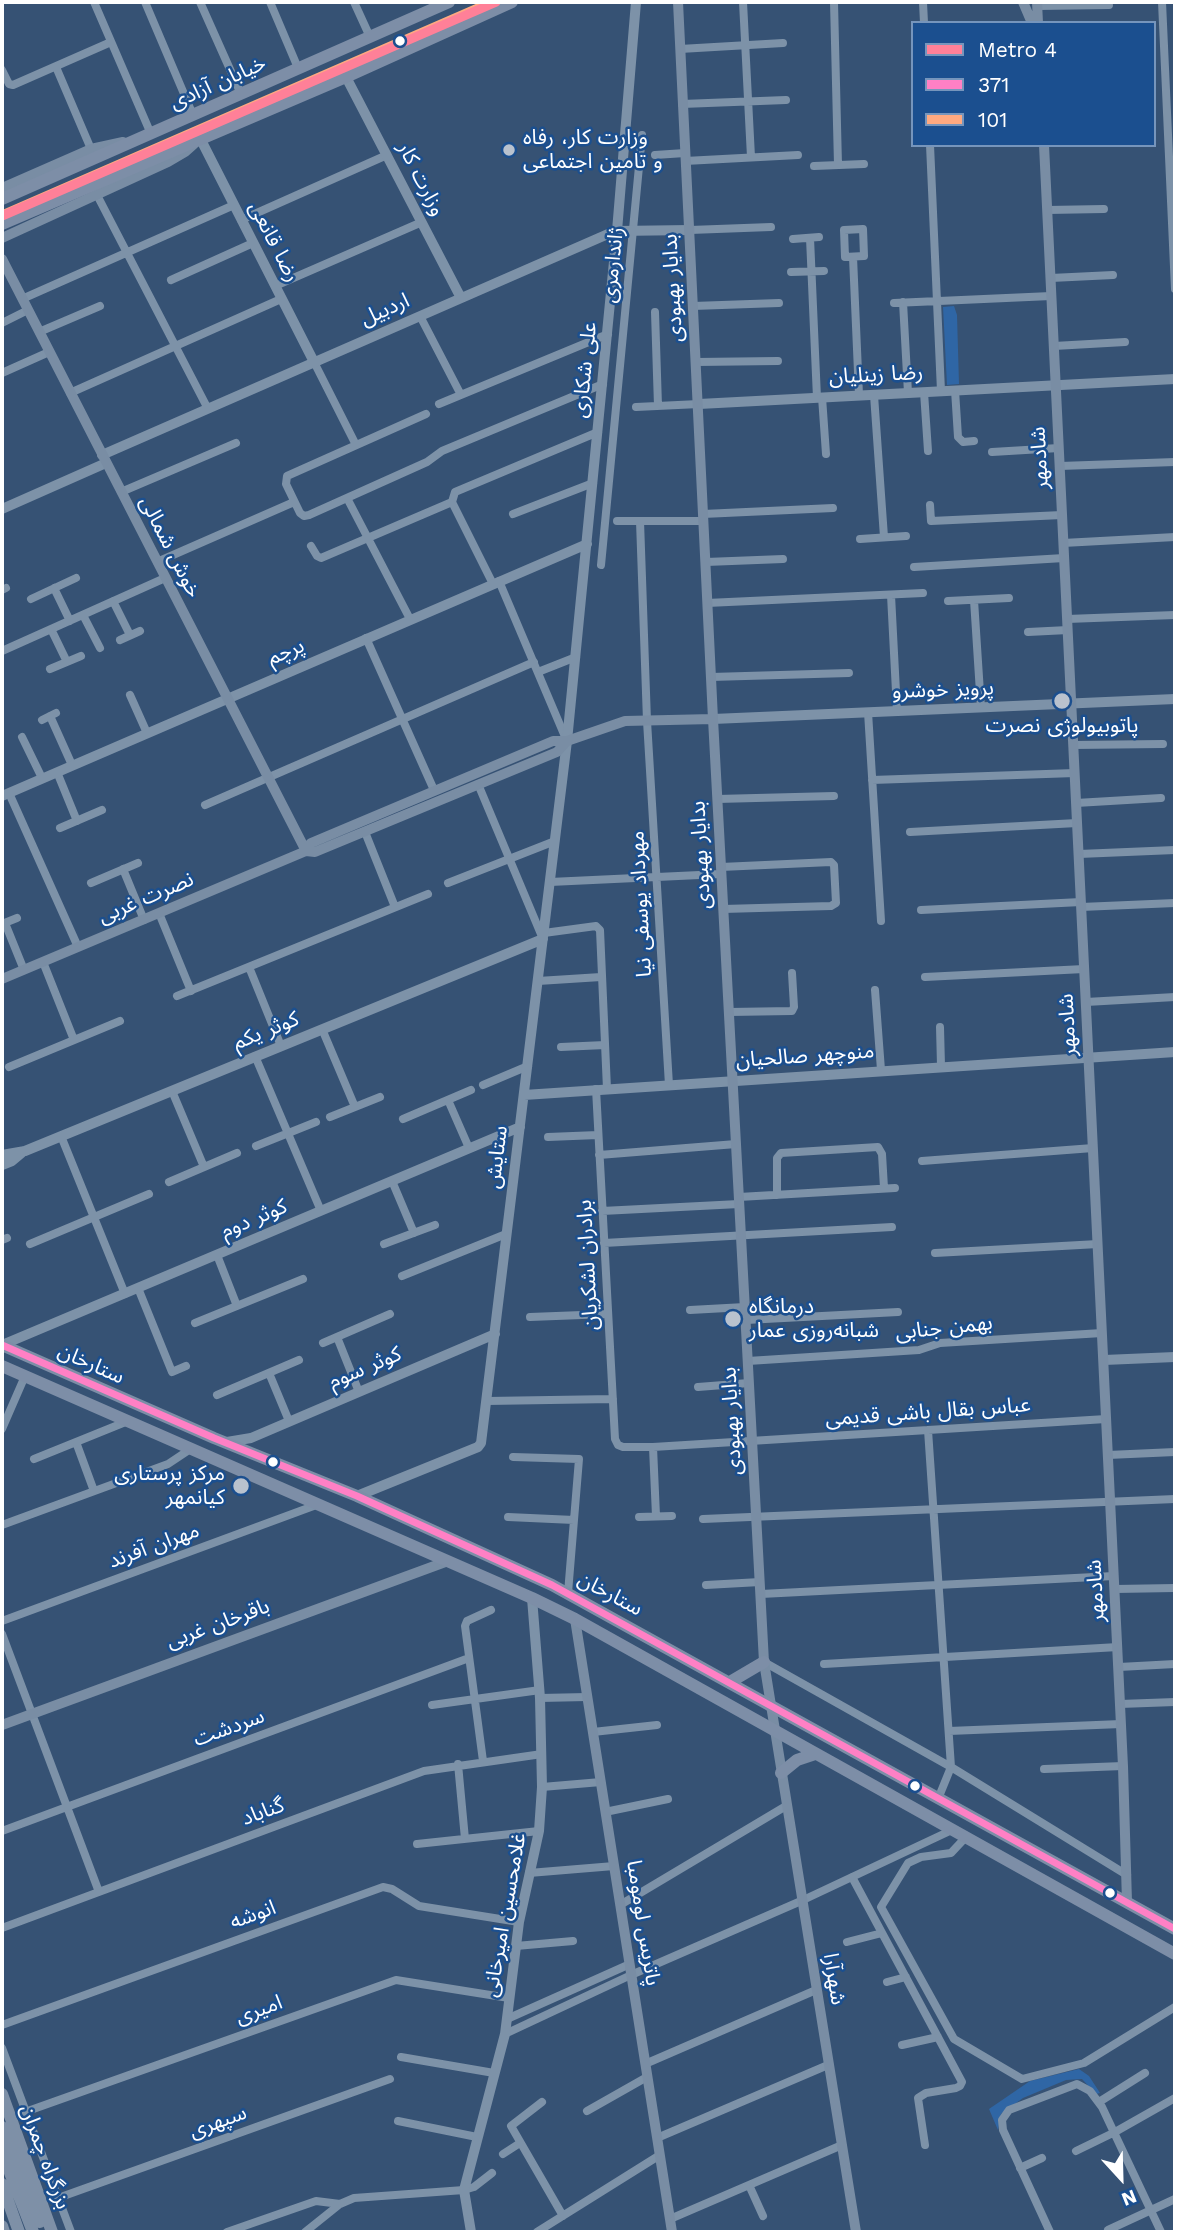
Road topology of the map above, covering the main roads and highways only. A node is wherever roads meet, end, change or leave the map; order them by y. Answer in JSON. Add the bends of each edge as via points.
{"nodes":[{"id":1,"x":449,"y":2,"type":"edge"},
{"id":2,"x":512,"y":2,"type":"edge"},
{"id":3,"x":678,"y":2,"type":"edge"},
{"id":4,"x":1023,"y":2,"type":"edge"},
{"id":5,"x":425,"y":7,"type":"edge"},
{"id":6,"x":1031,"y":21,"type":"edge"},
{"id":7,"x":147,"y":136,"type":"junction"},
{"id":8,"x":200,"y":138,"type":"junction"},
{"id":9,"x":1044,"y":147,"type":"edge"},
{"id":10,"x":2,"y":188,"type":"edge"},
{"id":11,"x":2,"y":199,"type":"edge"},
{"id":12,"x":2,"y":224,"type":"edge"},
{"id":13,"x":2,"y":238,"type":"edge"},
{"id":14,"x":2,"y":259,"type":"edge"},
{"id":15,"x":713,"y":719,"type":"junction"},
{"id":16,"x":567,"y":741,"type":"junction"},
{"id":17,"x":306,"y":852,"type":"junction"},
{"id":18,"x":2,"y":979,"type":"edge"},
{"id":19,"x":2,"y":1345,"type":"edge"},
{"id":20,"x":2,"y":1366,"type":"edge"},
{"id":21,"x":219,"y":1440,"type":"junction"},
{"id":22,"x":251,"y":1453,"type":"junction"},
{"id":23,"x":208,"y":1456,"type":"junction"},
{"id":24,"x":242,"y":1470,"type":"junction"},
{"id":25,"x":448,"y":1561,"type":"junction"},
{"id":26,"x":575,"y":1619,"type":"junction"},
{"id":27,"x":764,"y":1662,"type":"junction"},
{"id":28,"x":730,"y":1682,"type":"junction"},
{"id":29,"x":771,"y":1705,"type":"junction"},
{"id":30,"x":2,"y":1725,"type":"edge"},
{"id":31,"x":774,"y":1732,"type":"junction"},
{"id":32,"x":815,"y":1754,"type":"junction"},
{"id":33,"x":781,"y":1773,"type":"junction"},
{"id":34,"x":1127,"y":1902,"type":"junction"},
{"id":35,"x":1153,"y":1917,"type":"junction"},
{"id":36,"x":1117,"y":1922,"type":"junction"},
{"id":37,"x":1175,"y":1929,"type":"edge"},
{"id":38,"x":1142,"y":1936,"type":"junction"},
{"id":39,"x":1175,"y":1954,"type":"edge"},
{"id":40,"x":2,"y":2094,"type":"edge"},
{"id":41,"x":2,"y":2127,"type":"edge"},
{"id":42,"x":2,"y":2151,"type":"edge"},
{"id":43,"x":2,"y":2183,"type":"edge"},
{"id":44,"x":2,"y":2225,"type":"edge"},
{"id":45,"x":4,"y":2232,"type":"edge"},
{"id":46,"x":19,"y":2232,"type":"edge"},
{"id":47,"x":33,"y":2232,"type":"edge"},
{"id":48,"x":44,"y":2232,"type":"edge"},
{"id":49,"x":52,"y":2232,"type":"edge"},
{"id":50,"x":672,"y":2232,"type":"edge"},
{"id":51,"x":856,"y":2232,"type":"edge"}],
"edges":[{"from":1,"to":5,"type":"main road","name":"خیابان آزادی"},
{"from":2,"to":8,"type":"main road","name":"خیابان آزادی"},
{"from":3,"to":15,"type":"main road","name":"بدایار بهبودی"},
{"from":4,"to":6,"type":"main road"},
{"from":5,"to":7,"type":"main road","name":"خیابان آزادی","via":[[370,37]]},
{"from":7,"to":10,"type":"main road","via":[[91,149]]},
{"from":7,"to":11,"type":"main road","name":"خیابان آزادی"},
{"from":8,"to":12,"type":"main road","name":"خیابان آزادی"},
{"from":8,"to":13,"type":"main road","via":[[180,155]]},
{"from":9,"to":34,"type":"main road","name":"شادمهر"},
{"from":14,"to":17,"type":"main road","name":"خوش شمالی"},
{"from":15,"to":16,"type":"main road","name":"نصرت غربی","via":[[618,722]]},
{"from":15,"to":27,"type":"main road","name":"بدایار بهبودی"},
{"from":16,"to":17,"type":"main road","name":"نصرت غربی","via":[[557,752]]},
{"from":16,"to":17,"type":"main road","name":"نصرت غربی","via":[[553,741],[434,790],[312,842]]},
{"from":17,"to":18,"type":"main road","name":"نصرت غربی"},
{"from":19,"to":21,"type":"main road","name":"ستارخان"},
{"from":20,"to":23,"type":"main road","name":"ستارخان"},
{"from":21,"to":22,"type":"main road","name":"ستارخان"},
{"from":21,"to":23,"type":"main road"},
{"from":22,"to":24,"type":"main road","via":[[235,1457]]},
{"from":22,"to":28,"type":"main road","name":"ستارخان","via":[[568,1593]]},
{"from":23,"to":24,"type":"main road","name":"ستارخان"},
{"from":24,"to":25,"type":"main road","name":"ستارخان"},
{"from":25,"to":26,"type":"main road","name":"ستارخان"},
{"from":25,"to":30,"type":"main road","name":"باقرخان غربی"},
{"from":26,"to":31,"type":"main road","name":"ستارخان"},
{"from":26,"to":50,"type":"main road","name":"پاتریس لومومبا"},
{"from":27,"to":28,"type":"main road"},
{"from":27,"to":29,"type":"main road","name":"بدایار بهبودی"},
{"from":28,"to":29,"type":"main road","name":"ستارخان"},
{"from":29,"to":31,"type":"main road","name":"بدایار بهبودی"},
{"from":29,"to":34,"type":"main road","name":"ستارخان"},
{"from":31,"to":32,"type":"main road","name":"ستارخان"},
{"from":31,"to":33,"type":"main road","name":"شهرآرا"},
{"from":32,"to":33,"type":"main road","via":[[797,1760]]},
{"from":32,"to":36,"type":"main road","name":"ستارخان"},
{"from":33,"to":51,"type":"main road","name":"شهرآرا"},
{"from":34,"to":35,"type":"main road","name":"ستارخان"},
{"from":34,"to":36,"type":"main road"},
{"from":35,"to":37,"type":"main road","name":"ستارخان"},
{"from":35,"to":38,"type":"main road"},
{"from":36,"to":38,"type":"main road","name":"ستارخان"},
{"from":38,"to":39,"type":"main road","name":"ستارخان"},
{"from":40,"to":49,"type":"highway","name":"بزرگراه چمران"},
{"from":41,"to":48,"type":"highway"},
{"from":42,"to":47,"type":"highway","name":"بزرگراه چمران"},
{"from":43,"to":46,"type":"highway"},
{"from":44,"to":45,"type":"highway"}]}
